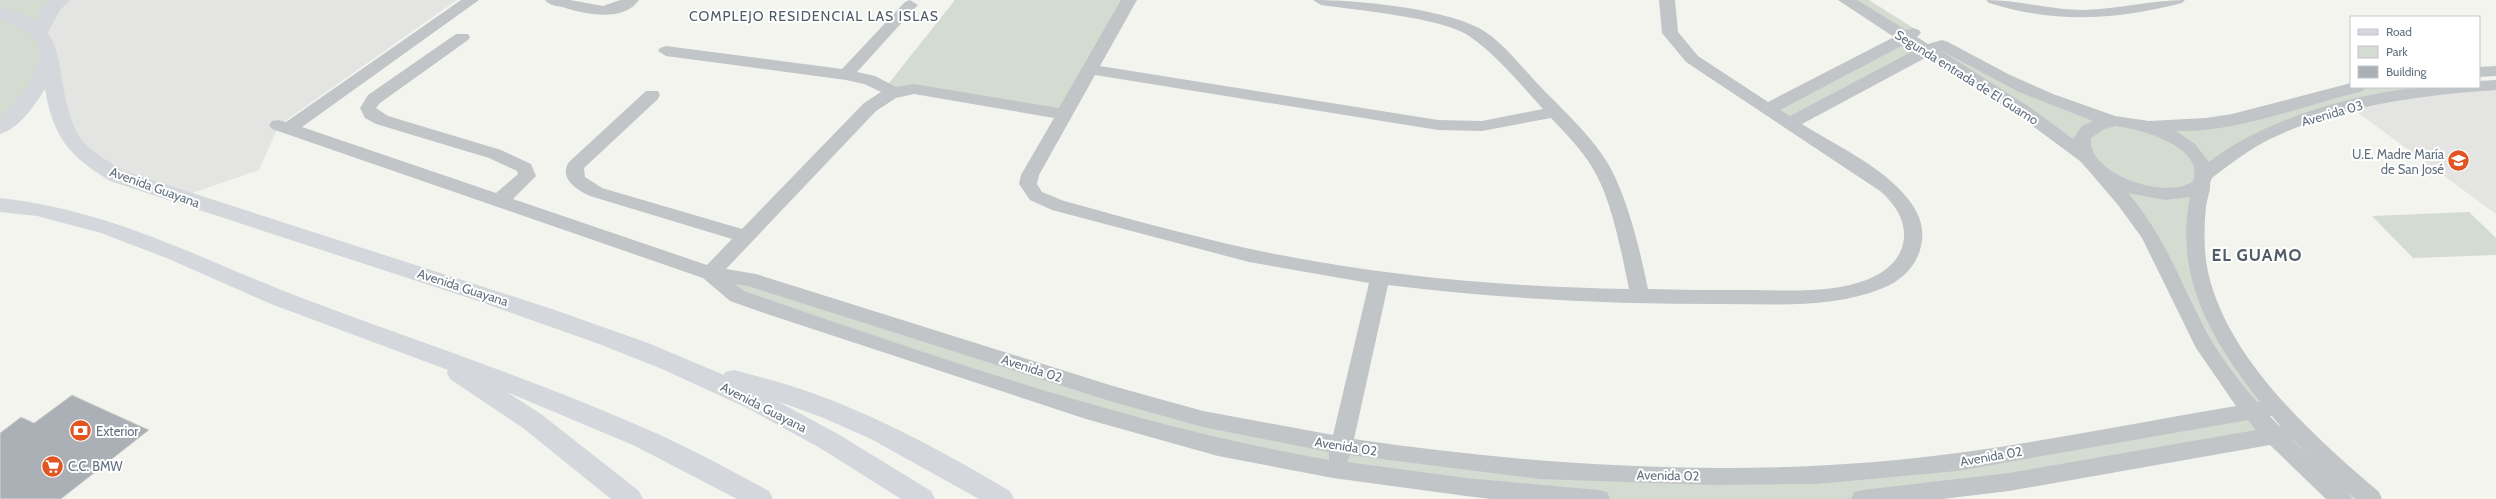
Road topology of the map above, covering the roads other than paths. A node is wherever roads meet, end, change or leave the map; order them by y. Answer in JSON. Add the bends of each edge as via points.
{"nodes":[{"id":1,"x":61,"y":0,"type":"edge"},
{"id":2,"x":471,"y":0,"type":"edge"},
{"id":3,"x":553,"y":0,"type":"edge"},
{"id":4,"x":631,"y":0,"type":"edge"},
{"id":5,"x":1130,"y":0,"type":"edge"},
{"id":6,"x":1321,"y":0,"type":"edge"},
{"id":7,"x":1667,"y":0,"type":"edge"},
{"id":8,"x":1846,"y":0,"type":"edge"},
{"id":9,"x":1869,"y":0,"type":"edge"},
{"id":10,"x":1994,"y":0,"type":"edge"},
{"id":11,"x":2177,"y":0,"type":"edge"},
{"id":12,"x":910,"y":5,"type":"dead end"},
{"id":13,"x":0,"y":13,"type":"edge"},
{"id":14,"x":40,"y":32,"type":"junction"},
{"id":15,"x":1912,"y":34,"type":"junction"},
{"id":16,"x":462,"y":37,"type":"dead end"},
{"id":17,"x":1934,"y":48,"type":"junction"},
{"id":18,"x":666,"y":51,"type":"dead end"},
{"id":19,"x":49,"y":60,"type":"junction"},
{"id":20,"x":1090,"y":69,"type":"junction"},
{"id":21,"x":2496,"y":71,"type":"edge"},
{"id":22,"x":2480,"y":72,"type":"edge"},
{"id":23,"x":846,"y":75,"type":"junction"},
{"id":24,"x":2496,"y":85,"type":"edge"},
{"id":25,"x":2480,"y":86,"type":"edge"},
{"id":26,"x":2353,"y":88,"type":"edge"},
{"id":27,"x":2462,"y":88,"type":"edge"},
{"id":28,"x":894,"y":92,"type":"junction"},
{"id":29,"x":652,"y":95,"type":"dead end"},
{"id":30,"x":1768,"y":109,"type":"junction"},
{"id":31,"x":1556,"y":112,"type":"junction"},
{"id":32,"x":1064,"y":114,"type":"junction"},
{"id":33,"x":2116,"y":121,"type":"junction"},
{"id":34,"x":2135,"y":123,"type":"junction"},
{"id":35,"x":1790,"y":124,"type":"junction"},
{"id":36,"x":0,"y":128,"type":"edge"},
{"id":37,"x":2092,"y":163,"type":"junction"},
{"id":38,"x":2204,"y":179,"type":"junction"},
{"id":39,"x":499,"y":201,"type":"junction"},
{"id":40,"x":0,"y":205,"type":"edge"},
{"id":41,"x":745,"y":236,"type":"junction"},
{"id":42,"x":710,"y":272,"type":"junction"},
{"id":43,"x":1380,"y":277,"type":"junction"},
{"id":44,"x":1640,"y":296,"type":"junction"},
{"id":45,"x":639,"y":350,"type":"junction"},
{"id":46,"x":426,"y":351,"type":"junction"},
{"id":47,"x":2277,"y":407,"type":"junction"},
{"id":48,"x":2255,"y":411,"type":"junction"},
{"id":49,"x":2298,"y":431,"type":"junction"},
{"id":50,"x":2275,"y":434,"type":"junction"},
{"id":51,"x":1342,"y":445,"type":"junction"},
{"id":52,"x":2037,"y":448,"type":"junction"},
{"id":53,"x":1336,"y":469,"type":"junction"},
{"id":54,"x":2056,"y":474,"type":"junction"},
{"id":55,"x":630,"y":499,"type":"edge"},
{"id":56,"x":760,"y":499,"type":"edge"},
{"id":57,"x":922,"y":499,"type":"edge"},
{"id":58,"x":1001,"y":499,"type":"edge"},
{"id":59,"x":1599,"y":499,"type":"edge"},
{"id":60,"x":1862,"y":499,"type":"edge"},
{"id":61,"x":2341,"y":499,"type":"edge"},
{"id":62,"x":2371,"y":499,"type":"edge"}],
"edges":[{"from":1,"to":14,"type":"main road","via":[[52,7]]},
{"from":2,"to":39,"type":"street","via":[[284,127]]},
{"from":3,"to":4,"type":"street","via":[[598,12],[618,8]]},
{"from":5,"to":20,"type":"street"},
{"from":6,"to":31,"type":"street","via":[[1427,17],[1474,32],[1504,56]]},
{"from":7,"to":30,"type":"street","via":[[1670,33],[1681,49]]},
{"from":8,"to":15,"type":"street","name":"Segunda entrada de El Guamo"},
{"from":9,"to":15,"type":"street","name":"Segunda entrada de El Guamo"},
{"from":10,"to":11,"type":"street","via":[[2038,12],[2079,15],[2114,13]]},
{"from":12,"to":23,"type":"street"},
{"from":13,"to":14,"type":"main road","via":[[17,17]]},
{"from":14,"to":19,"type":"main road","name":"Avenida Guayana","via":[[47,42]]},
{"from":15,"to":17,"type":"street","name":"Segunda entrada de El Guamo"},
{"from":15,"to":30,"type":"street"},
{"from":16,"to":39,"type":"street","via":[[374,99],[368,108],[371,114],[382,120],[495,154],[525,168],[527,176]]},
{"from":17,"to":33,"type":"street","name":"Segunda entrada de El Guamo","via":[[2069,106]]},
{"from":17,"to":35,"type":"street"},
{"from":17,"to":37,"type":"street","name":"Segunda entrada de El Guamo","via":[[2026,112]]},
{"from":18,"to":23,"type":"street"},
{"from":19,"to":36,"type":"main road","via":[[40,85],[29,101]]},
{"from":19,"to":45,"type":"main road","name":"Avenida Guayana","via":[[61,124],[68,138],[80,152],[118,176],[522,307]]},
{"from":20,"to":31,"type":"street","via":[[1438,125],[1482,126]]},
{"from":20,"to":32,"type":"street"},
{"from":21,"to":22,"type":"street"},
{"from":23,"to":28,"type":"street","via":[[868,80]]},
{"from":24,"to":25,"type":"street"},
{"from":26,"to":34,"type":"street","name":"Avenida 03","via":[[2209,124],[2167,126]]},
{"from":27,"to":38,"type":"street","name":"Avenida 03","via":[[2393,97],[2301,121],[2256,138],[2220,160]]},
{"from":28,"to":32,"type":"street","via":[[914,89]]},
{"from":28,"to":41,"type":"street","via":[[870,107]]},
{"from":29,"to":41,"type":"street","via":[[575,166],[574,175],[579,183],[596,192]]},
{"from":30,"to":35,"type":"street"},
{"from":31,"to":44,"type":"street","via":[[1583,142],[1606,176],[1627,236]]},
{"from":32,"to":43,"type":"street","via":[[1030,175],[1028,184],[1031,190],[1043,200],[1224,250]]},
{"from":33,"to":34,"type":"street"},
{"from":33,"to":37,"type":"street","via":[[2094,126],[2082,136],[2081,146]]},
{"from":34,"to":38,"type":"street","via":[[2176,138],[2191,149],[2202,162]]},
{"from":35,"to":44,"type":"street","via":[[1867,173],[1900,201],[1912,222],[1914,234],[1912,247],[1904,264],[1877,284],[1844,293],[1757,297]]},
{"from":37,"to":38,"type":"street","via":[[2113,179],[2152,193],[2173,194],[2190,191]]},
{"from":37,"to":48,"type":"street","via":[[2136,214],[2164,259],[2203,344]]},
{"from":38,"to":47,"type":"street","via":[[2194,227],[2199,273],[2205,293],[2213,313],[2235,351]]},
{"from":39,"to":42,"type":"street"},
{"from":40,"to":46,"type":"main road","via":[[35,207],[88,221],[158,245],[279,297]]},
{"from":41,"to":42,"type":"street"},
{"from":42,"to":51,"type":"street","name":"Avenida 02","via":[[749,279],[1174,411],[1249,429]]},
{"from":42,"to":53,"type":"street","name":"Avenida 02","via":[[737,296],[1008,386],[1177,436],[1243,452]]},
{"from":43,"to":44,"type":"street","via":[[1524,292]]},
{"from":43,"to":51,"type":"street"},
{"from":45,"to":57,"type":"main road","name":"Avenida Guayana","via":[[731,389],[786,417],[852,454]]},
{"from":45,"to":58,"type":"main road","via":[[805,401],[884,434],[951,468]]},
{"from":46,"to":55,"type":"main road","via":[[532,421]]},
{"from":46,"to":56,"type":"main road","via":[[575,407],[641,436]]},
{"from":47,"to":48,"type":"street","name":"Avenida 02"},
{"from":47,"to":49,"type":"street"},
{"from":48,"to":50,"type":"street"},
{"from":48,"to":52,"type":"street","name":"Avenida 02"},
{"from":49,"to":50,"type":"street","name":"Avenida 02"},
{"from":49,"to":62,"type":"street"},
{"from":50,"to":54,"type":"street","name":"Avenida 02"},
{"from":50,"to":61,"type":"street"},
{"from":51,"to":52,"type":"street","name":"Avenida 02","via":[[1540,470],[1713,476],[1816,475],[1896,469],[1957,462]]},
{"from":51,"to":53,"type":"street"},
{"from":52,"to":54,"type":"street"},
{"from":53,"to":59,"type":"street","name":"Avenida 02","via":[[1459,486]]},
{"from":54,"to":60,"type":"street","name":"Avenida 02"}]}
